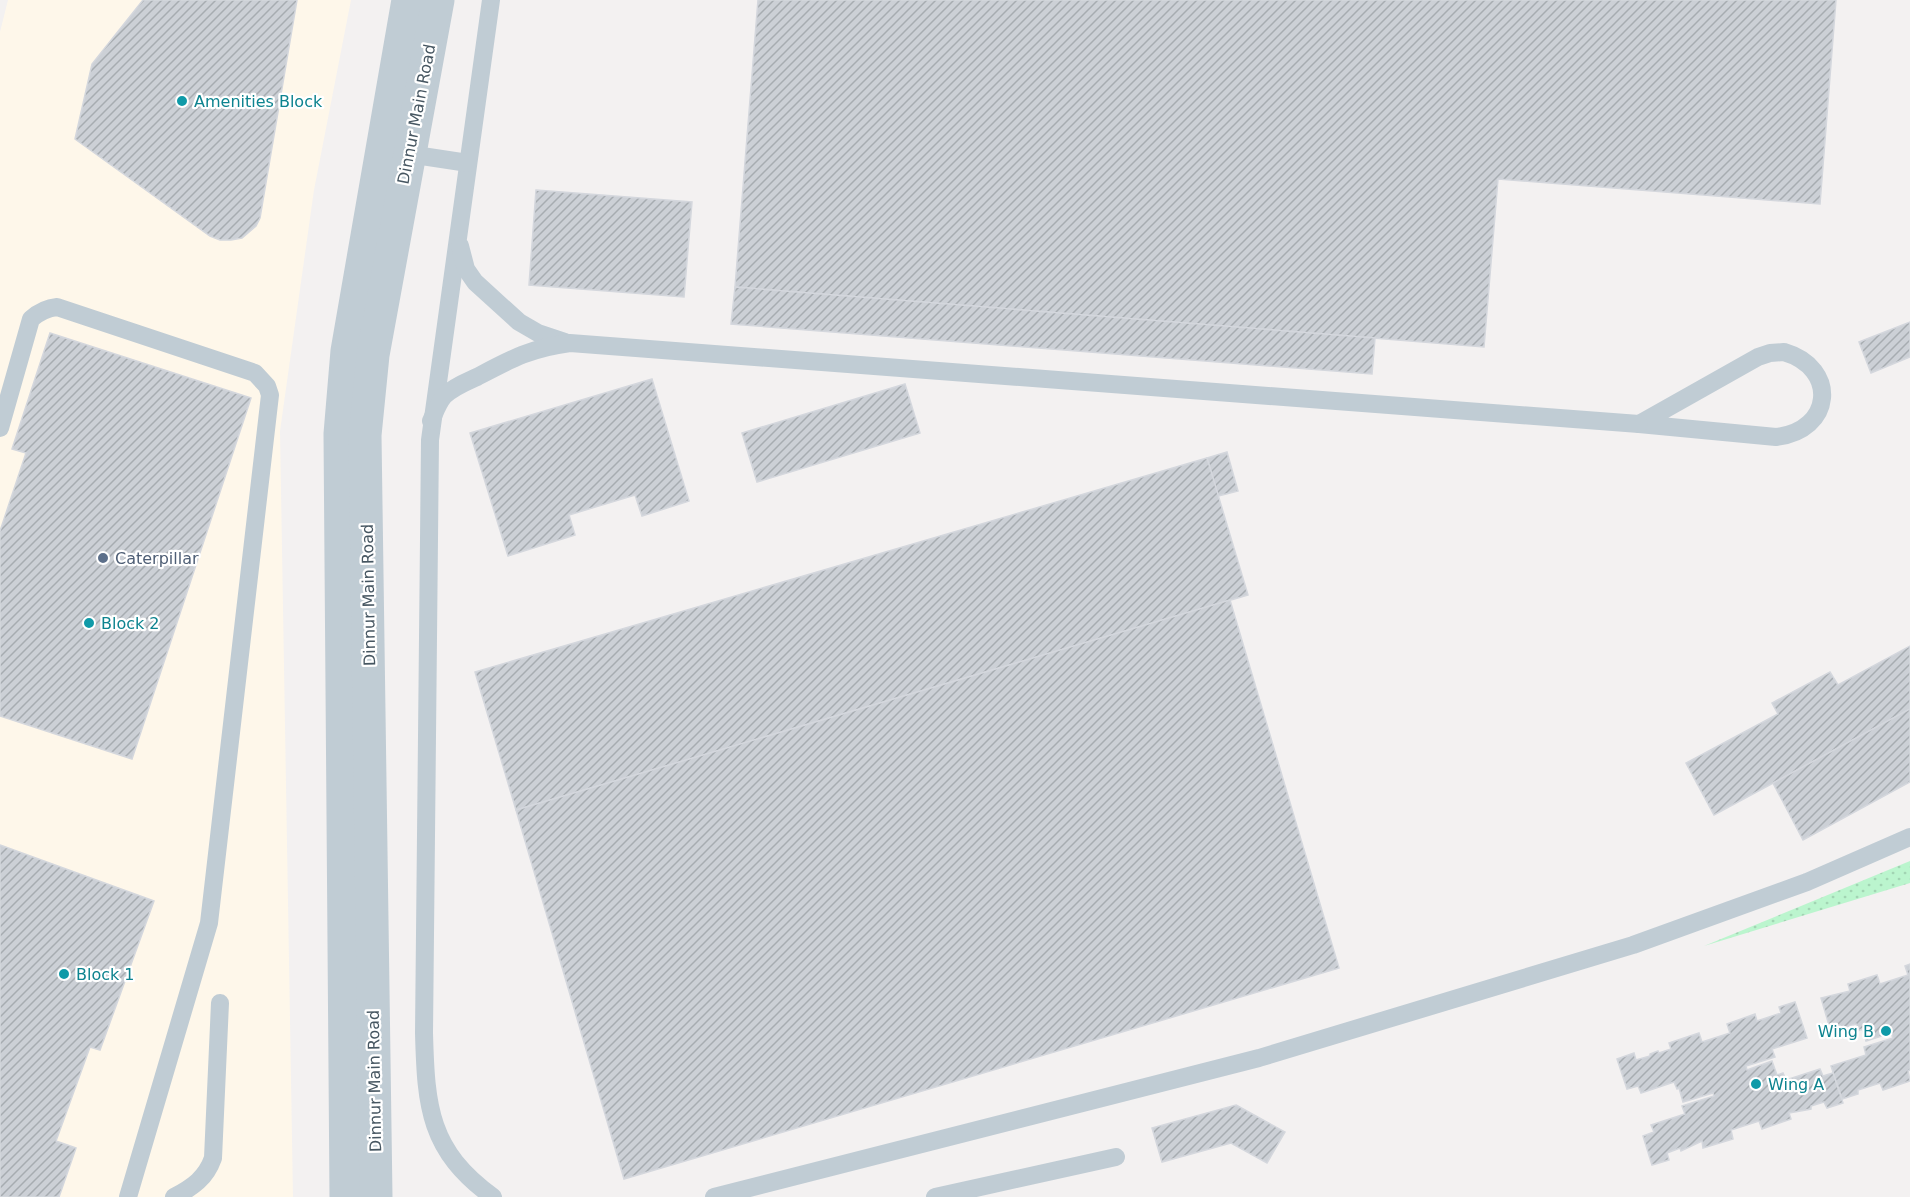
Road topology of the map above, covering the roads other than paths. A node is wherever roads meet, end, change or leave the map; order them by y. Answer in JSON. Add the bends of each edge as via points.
{"nodes":[{"id":1,"x":408,"y":0,"type":"edge"},
{"id":2,"x":438,"y":0,"type":"edge"},
{"id":3,"x":491,"y":0,"type":"edge"},
{"id":4,"x":396,"y":151,"type":"junction"},
{"id":5,"x":468,"y":164,"type":"junction"},
{"id":6,"x":458,"y":235,"type":"junction"},
{"id":7,"x":570,"y":343,"type":"junction"},
{"id":8,"x":431,"y":421,"type":"junction"},
{"id":9,"x":1639,"y":424,"type":"junction"},
{"id":10,"x":0,"y":428,"type":"edge"},
{"id":11,"x":1910,"y":837,"type":"edge"},
{"id":12,"x":220,"y":1003,"type":"dead end"},
{"id":13,"x":1116,"y":1156,"type":"dead end"},
{"id":14,"x":128,"y":1197,"type":"edge"},
{"id":15,"x":174,"y":1197,"type":"edge"},
{"id":16,"x":346,"y":1197,"type":"edge"},
{"id":17,"x":376,"y":1197,"type":"edge"},
{"id":18,"x":492,"y":1197,"type":"edge"},
{"id":19,"x":714,"y":1197,"type":"edge"},
{"id":20,"x":935,"y":1197,"type":"edge"}],
"edges":[{"from":1,"to":4,"type":"street","name":"Dinnur Main Road"},
{"from":2,"to":4,"type":"street","name":"Dinnur Main Road"},
{"from":3,"to":5,"type":"lane"},
{"from":4,"to":5,"type":"lane"},
{"from":4,"to":16,"type":"street","name":"Dinnur Main Road","via":[[347,351],[340,434]]},
{"from":4,"to":17,"type":"street","name":"Dinnur Main Road","via":[[366,435]]},
{"from":5,"to":6,"type":"lane"},
{"from":6,"to":7,"type":"lane","via":[[466,269],[475,282],[519,322]]},
{"from":6,"to":8,"type":"lane"},
{"from":7,"to":8,"type":"lane","via":[[524,353],[455,388],[444,396]]},
{"from":7,"to":9,"type":"lane"},
{"from":8,"to":18,"type":"lane","via":[[425,1076],[431,1113],[444,1146],[461,1171]]},
{"from":9,"to":9,"type":"lane","via":[[1776,437],[1790,435],[1804,429],[1814,418],[1822,391],[1818,376],[1797,356],[1770,353]]},
{"from":10,"to":14,"type":"lane","via":[[31,319],[57,307],[255,372],[270,395],[209,923]]},
{"from":11,"to":19,"type":"lane","via":[[1807,882],[1633,945],[1259,1058]]},
{"from":12,"to":15,"type":"lane","via":[[213,1158],[198,1183]]},
{"from":13,"to":20,"type":"lane"}]}
